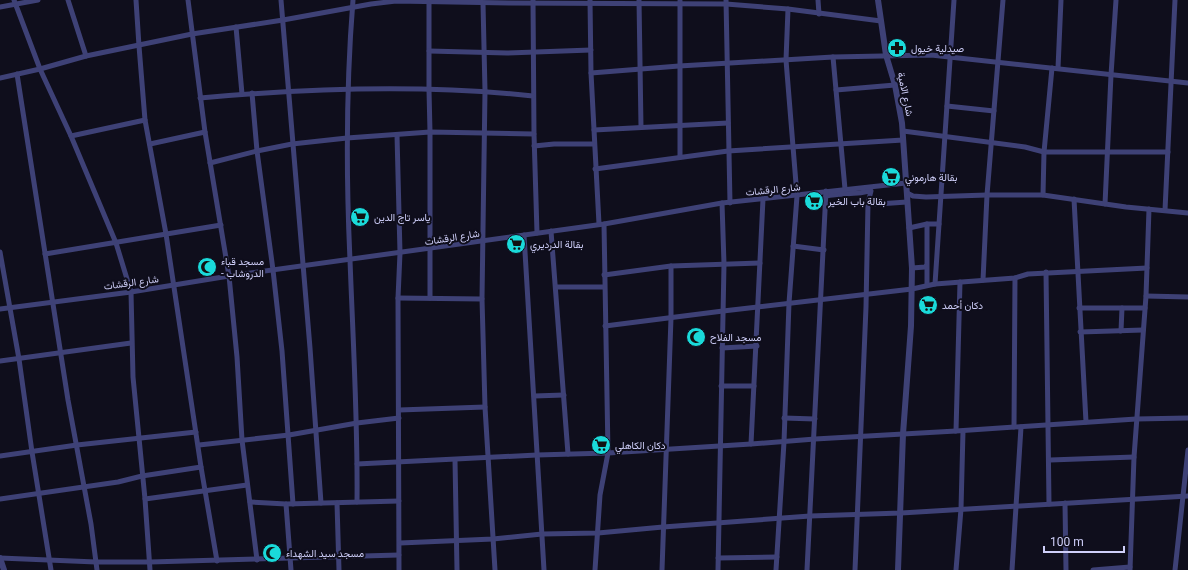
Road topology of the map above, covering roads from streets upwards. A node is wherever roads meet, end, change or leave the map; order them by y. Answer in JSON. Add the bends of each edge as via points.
{"nodes":[{"id":1,"x":38,"y":0,"type":"edge"},
{"id":2,"x":68,"y":0,"type":"edge"},
{"id":3,"x":136,"y":0,"type":"edge"},
{"id":4,"x":188,"y":0,"type":"edge"},
{"id":5,"x":281,"y":0,"type":"edge"},
{"id":6,"x":353,"y":0,"type":"edge"},
{"id":7,"x":429,"y":0,"type":"edge"},
{"id":8,"x":759,"y":0,"type":"edge"},
{"id":9,"x":818,"y":0,"type":"edge"},
{"id":10,"x":878,"y":0,"type":"edge"},
{"id":11,"x":954,"y":0,"type":"edge"},
{"id":12,"x":1003,"y":0,"type":"edge"},
{"id":13,"x":1061,"y":0,"type":"edge"},
{"id":14,"x":1116,"y":0,"type":"edge"},
{"id":15,"x":1175,"y":0,"type":"edge"},
{"id":16,"x":466,"y":1,"type":"edge"},
{"id":17,"x":15,"y":2,"type":"edge"},
{"id":18,"x":509,"y":2,"type":"edge"},
{"id":19,"x":533,"y":2,"type":"edge"},
{"id":20,"x":590,"y":2,"type":"edge"},
{"id":21,"x":639,"y":2,"type":"edge"},
{"id":22,"x":680,"y":2,"type":"edge"},
{"id":23,"x":726,"y":2,"type":"edge"},
{"id":24,"x":483,"y":3,"type":"junction"},
{"id":25,"x":759,"y":6,"type":"junction"},
{"id":26,"x":0,"y":7,"type":"edge"},
{"id":27,"x":353,"y":7,"type":"junction"},
{"id":28,"x":788,"y":9,"type":"junction"},
{"id":29,"x":819,"y":14,"type":"junction"},
{"id":30,"x":283,"y":20,"type":"junction"},
{"id":31,"x":881,"y":21,"type":"junction"},
{"id":32,"x":236,"y":27,"type":"junction"},
{"id":33,"x":192,"y":34,"type":"junction"},
{"id":34,"x":139,"y":46,"type":"junction"},
{"id":35,"x":591,"y":50,"type":"junction"},
{"id":36,"x":430,"y":51,"type":"junction"},
{"id":37,"x":483,"y":51,"type":"junction"},
{"id":38,"x":533,"y":53,"type":"junction"},
{"id":39,"x":886,"y":55,"type":"junction"},
{"id":40,"x":86,"y":56,"type":"junction"},
{"id":41,"x":833,"y":57,"type":"junction"},
{"id":42,"x":950,"y":57,"type":"junction"},
{"id":43,"x":786,"y":60,"type":"junction"},
{"id":44,"x":998,"y":62,"type":"junction"},
{"id":45,"x":726,"y":64,"type":"junction"},
{"id":46,"x":679,"y":66,"type":"junction"},
{"id":47,"x":1055,"y":68,"type":"junction"},
{"id":48,"x":40,"y":69,"type":"junction"},
{"id":49,"x":641,"y":69,"type":"junction"},
{"id":50,"x":591,"y":72,"type":"junction"},
{"id":51,"x":17,"y":74,"type":"junction"},
{"id":52,"x":1111,"y":75,"type":"junction"},
{"id":53,"x":0,"y":78,"type":"edge"},
{"id":54,"x":1171,"y":81,"type":"junction"},
{"id":55,"x":1188,"y":83,"type":"edge"},
{"id":56,"x":895,"y":85,"type":"junction"},
{"id":57,"x":348,"y":88,"type":"junction"},
{"id":58,"x":288,"y":90,"type":"junction"},
{"id":59,"x":428,"y":90,"type":"junction"},
{"id":60,"x":836,"y":90,"type":"junction"},
{"id":61,"x":485,"y":91,"type":"junction"},
{"id":62,"x":252,"y":93,"type":"junction"},
{"id":63,"x":242,"y":94,"type":"junction"},
{"id":64,"x":533,"y":96,"type":"junction"},
{"id":65,"x":200,"y":98,"type":"junction"},
{"id":66,"x":947,"y":106,"type":"junction"},
{"id":67,"x":994,"y":111,"type":"junction"},
{"id":68,"x":145,"y":120,"type":"junction"},
{"id":69,"x":728,"y":123,"type":"junction"},
{"id":70,"x":681,"y":124,"type":"junction"},
{"id":71,"x":641,"y":127,"type":"junction"},
{"id":72,"x":594,"y":130,"type":"junction"},
{"id":73,"x":903,"y":131,"type":"junction"},
{"id":74,"x":205,"y":132,"type":"junction"},
{"id":75,"x":430,"y":132,"type":"junction"},
{"id":76,"x":484,"y":133,"type":"junction"},
{"id":77,"x":534,"y":134,"type":"junction"},
{"id":78,"x":397,"y":135,"type":"junction"},
{"id":79,"x":71,"y":136,"type":"junction"},
{"id":80,"x":945,"y":136,"type":"junction"},
{"id":81,"x":347,"y":138,"type":"junction"},
{"id":82,"x":904,"y":140,"type":"junction"},
{"id":83,"x":992,"y":142,"type":"junction"},
{"id":84,"x":841,"y":143,"type":"junction"},
{"id":85,"x":150,"y":144,"type":"junction"},
{"id":86,"x":292,"y":144,"type":"junction"},
{"id":87,"x":594,"y":144,"type":"junction"},
{"id":88,"x":534,"y":146,"type":"junction"},
{"id":89,"x":793,"y":146,"type":"junction"},
{"id":90,"x":257,"y":151,"type":"junction"},
{"id":91,"x":728,"y":152,"type":"junction"},
{"id":92,"x":1044,"y":152,"type":"junction"},
{"id":93,"x":1108,"y":152,"type":"junction"},
{"id":94,"x":1168,"y":152,"type":"junction"},
{"id":95,"x":680,"y":157,"type":"junction"},
{"id":96,"x":210,"y":163,"type":"junction"},
{"id":97,"x":595,"y":169,"type":"junction"},
{"id":98,"x":906,"y":183,"type":"junction"},
{"id":99,"x":845,"y":189,"type":"junction"},
{"id":100,"x":907,"y":193,"type":"junction"},
{"id":101,"x":826,"y":194,"type":"junction"},
{"id":102,"x":1043,"y":194,"type":"junction"},
{"id":103,"x":987,"y":195,"type":"junction"},
{"id":104,"x":797,"y":196,"type":"junction"},
{"id":105,"x":941,"y":197,"type":"junction"},
{"id":106,"x":763,"y":199,"type":"junction"},
{"id":107,"x":1074,"y":199,"type":"junction"},
{"id":108,"x":907,"y":202,"type":"junction"},
{"id":109,"x":722,"y":203,"type":"junction"},
{"id":110,"x":730,"y":203,"type":"junction"},
{"id":111,"x":868,"y":203,"type":"junction"},
{"id":112,"x":1105,"y":204,"type":"junction"},
{"id":113,"x":1149,"y":209,"type":"junction"},
{"id":114,"x":1165,"y":210,"type":"junction"},
{"id":115,"x":1188,"y":213,"type":"edge"},
{"id":116,"x":601,"y":224,"type":"junction"},
{"id":117,"x":926,"y":224,"type":"junction"},
{"id":118,"x":939,"y":224,"type":"junction"},
{"id":119,"x":221,"y":226,"type":"junction"},
{"id":120,"x":909,"y":228,"type":"junction"},
{"id":121,"x":552,"y":231,"type":"junction"},
{"id":122,"x":537,"y":233,"type":"junction"},
{"id":123,"x":166,"y":234,"type":"junction"},
{"id":124,"x":524,"y":234,"type":"junction"},
{"id":125,"x":483,"y":241,"type":"junction"},
{"id":126,"x":116,"y":243,"type":"junction"},
{"id":127,"x":793,"y":246,"type":"junction"},
{"id":128,"x":429,"y":249,"type":"junction"},
{"id":129,"x":824,"y":250,"type":"junction"},
{"id":130,"x":0,"y":252,"type":"edge"},
{"id":131,"x":400,"y":253,"type":"junction"},
{"id":132,"x":45,"y":254,"type":"junction"},
{"id":133,"x":350,"y":260,"type":"junction"},
{"id":134,"x":760,"y":263,"type":"junction"},
{"id":135,"x":724,"y":264,"type":"junction"},
{"id":136,"x":302,"y":266,"type":"junction"},
{"id":137,"x":671,"y":266,"type":"junction"},
{"id":138,"x":926,"y":266,"type":"junction"},
{"id":139,"x":912,"y":268,"type":"junction"},
{"id":140,"x":1147,"y":268,"type":"junction"},
{"id":141,"x":274,"y":270,"type":"junction"},
{"id":142,"x":1077,"y":271,"type":"junction"},
{"id":143,"x":1046,"y":272,"type":"junction"},
{"id":144,"x":604,"y":275,"type":"junction"},
{"id":145,"x":229,"y":276,"type":"junction"},
{"id":146,"x":1015,"y":278,"type":"junction"},
{"id":147,"x":983,"y":280,"type":"junction"},
{"id":148,"x":960,"y":282,"type":"junction"},
{"id":149,"x":935,"y":284,"type":"junction"},
{"id":150,"x":927,"y":285,"type":"junction"},
{"id":151,"x":174,"y":286,"type":"junction"},
{"id":152,"x":556,"y":287,"type":"junction"},
{"id":153,"x":604,"y":287,"type":"junction"},
{"id":154,"x":912,"y":289,"type":"junction"},
{"id":155,"x":131,"y":292,"type":"junction"},
{"id":156,"x":866,"y":294,"type":"junction"},
{"id":157,"x":1146,"y":296,"type":"junction"},
{"id":158,"x":1188,"y":297,"type":"edge"},
{"id":159,"x":398,"y":298,"type":"junction"},
{"id":160,"x":430,"y":298,"type":"junction"},
{"id":161,"x":482,"y":299,"type":"junction"},
{"id":162,"x":821,"y":299,"type":"junction"},
{"id":163,"x":53,"y":302,"type":"junction"},
{"id":164,"x":789,"y":303,"type":"junction"},
{"id":165,"x":758,"y":306,"type":"junction"},
{"id":166,"x":9,"y":308,"type":"junction"},
{"id":167,"x":1079,"y":308,"type":"junction"},
{"id":168,"x":1122,"y":308,"type":"junction"},
{"id":169,"x":1145,"y":308,"type":"junction"},
{"id":170,"x":0,"y":309,"type":"edge"},
{"id":171,"x":723,"y":311,"type":"junction"},
{"id":172,"x":671,"y":318,"type":"junction"},
{"id":173,"x":605,"y":326,"type":"junction"},
{"id":174,"x":1143,"y":330,"type":"junction"},
{"id":175,"x":1121,"y":331,"type":"junction"},
{"id":176,"x":1080,"y":332,"type":"junction"},
{"id":177,"x":132,"y":344,"type":"junction"},
{"id":178,"x":757,"y":346,"type":"junction"},
{"id":179,"x":722,"y":348,"type":"junction"},
{"id":180,"x":61,"y":352,"type":"junction"},
{"id":181,"x":19,"y":359,"type":"junction"},
{"id":182,"x":0,"y":361,"type":"edge"},
{"id":183,"x":721,"y":386,"type":"junction"},
{"id":184,"x":754,"y":386,"type":"junction"},
{"id":185,"x":564,"y":395,"type":"junction"},
{"id":186,"x":534,"y":396,"type":"junction"},
{"id":187,"x":486,"y":407,"type":"junction"},
{"id":188,"x":399,"y":410,"type":"junction"},
{"id":189,"x":399,"y":418,"type":"junction"},
{"id":190,"x":784,"y":418,"type":"junction"},
{"id":191,"x":815,"y":418,"type":"junction"},
{"id":192,"x":1188,"y":418,"type":"edge"},
{"id":193,"x":1136,"y":419,"type":"junction"},
{"id":194,"x":1086,"y":422,"type":"junction"},
{"id":195,"x":357,"y":423,"type":"junction"},
{"id":196,"x":1048,"y":424,"type":"junction"},
{"id":197,"x":1014,"y":427,"type":"junction"},
{"id":198,"x":1021,"y":427,"type":"junction"},
{"id":199,"x":316,"y":431,"type":"junction"},
{"id":200,"x":956,"y":431,"type":"junction"},
{"id":201,"x":963,"y":431,"type":"junction"},
{"id":202,"x":196,"y":432,"type":"junction"},
{"id":203,"x":904,"y":434,"type":"junction"},
{"id":204,"x":288,"y":435,"type":"junction"},
{"id":205,"x":860,"y":436,"type":"junction"},
{"id":206,"x":139,"y":437,"type":"junction"},
{"id":207,"x":815,"y":439,"type":"junction"},
{"id":208,"x":242,"y":440,"type":"junction"},
{"id":209,"x":784,"y":442,"type":"junction"},
{"id":210,"x":751,"y":444,"type":"junction"},
{"id":211,"x":77,"y":445,"type":"junction"},
{"id":212,"x":199,"y":445,"type":"junction"},
{"id":213,"x":720,"y":446,"type":"junction"},
{"id":214,"x":666,"y":450,"type":"junction"},
{"id":215,"x":1188,"y":450,"type":"edge"},
{"id":216,"x":32,"y":452,"type":"junction"},
{"id":217,"x":608,"y":453,"type":"junction"},
{"id":218,"x":568,"y":454,"type":"junction"},
{"id":219,"x":537,"y":455,"type":"junction"},
{"id":220,"x":0,"y":456,"type":"edge"},
{"id":221,"x":1134,"y":457,"type":"junction"},
{"id":222,"x":489,"y":458,"type":"junction"},
{"id":223,"x":455,"y":460,"type":"junction"},
{"id":224,"x":1050,"y":460,"type":"junction"},
{"id":225,"x":398,"y":463,"type":"junction"},
{"id":226,"x":358,"y":464,"type":"junction"},
{"id":227,"x":201,"y":467,"type":"junction"},
{"id":228,"x":142,"y":476,"type":"junction"},
{"id":229,"x":247,"y":485,"type":"junction"},
{"id":230,"x":84,"y":487,"type":"junction"},
{"id":231,"x":205,"y":490,"type":"junction"},
{"id":232,"x":39,"y":493,"type":"junction"},
{"id":233,"x":1185,"y":496,"type":"edge"},
{"id":234,"x":0,"y":499,"type":"edge"},
{"id":235,"x":145,"y":499,"type":"junction"},
{"id":236,"x":1132,"y":499,"type":"junction"},
{"id":237,"x":399,"y":501,"type":"junction"},
{"id":238,"x":250,"y":502,"type":"junction"},
{"id":239,"x":357,"y":502,"type":"junction"},
{"id":240,"x":321,"y":503,"type":"junction"},
{"id":241,"x":337,"y":503,"type":"junction"},
{"id":242,"x":1064,"y":503,"type":"junction"},
{"id":243,"x":286,"y":504,"type":"junction"},
{"id":244,"x":293,"y":504,"type":"junction"},
{"id":245,"x":1049,"y":504,"type":"junction"},
{"id":246,"x":1016,"y":506,"type":"junction"},
{"id":247,"x":961,"y":509,"type":"junction"},
{"id":248,"x":901,"y":513,"type":"junction"},
{"id":249,"x":858,"y":515,"type":"junction"},
{"id":250,"x":810,"y":516,"type":"junction"},
{"id":251,"x":778,"y":518,"type":"junction"},
{"id":252,"x":719,"y":523,"type":"junction"},
{"id":253,"x":663,"y":527,"type":"junction"},
{"id":254,"x":598,"y":533,"type":"junction"},
{"id":255,"x":542,"y":534,"type":"junction"},
{"id":256,"x":493,"y":539,"type":"junction"},
{"id":257,"x":457,"y":541,"type":"junction"},
{"id":258,"x":400,"y":543,"type":"junction"},
{"id":259,"x":399,"y":555,"type":"junction"},
{"id":260,"x":339,"y":557,"type":"junction"},
{"id":261,"x":777,"y":557,"type":"junction"},
{"id":262,"x":0,"y":558,"type":"edge"},
{"id":263,"x":718,"y":558,"type":"junction"},
{"id":264,"x":290,"y":559,"type":"junction"},
{"id":265,"x":49,"y":560,"type":"junction"},
{"id":266,"x":257,"y":560,"type":"junction"},
{"id":267,"x":217,"y":561,"type":"junction"},
{"id":268,"x":96,"y":562,"type":"junction"},
{"id":269,"x":150,"y":562,"type":"junction"},
{"id":270,"x":1130,"y":568,"type":"edge"},
{"id":271,"x":4,"y":570,"type":"edge"},
{"id":272,"x":51,"y":570,"type":"edge"},
{"id":273,"x":97,"y":570,"type":"edge"},
{"id":274,"x":150,"y":570,"type":"edge"},
{"id":275,"x":291,"y":570,"type":"edge"},
{"id":276,"x":339,"y":570,"type":"edge"},
{"id":277,"x":399,"y":570,"type":"edge"},
{"id":278,"x":457,"y":570,"type":"edge"},
{"id":279,"x":495,"y":570,"type":"edge"},
{"id":280,"x":544,"y":570,"type":"edge"},
{"id":281,"x":595,"y":570,"type":"edge"},
{"id":282,"x":662,"y":570,"type":"edge"},
{"id":283,"x":718,"y":570,"type":"edge"},
{"id":284,"x":776,"y":570,"type":"edge"},
{"id":285,"x":807,"y":570,"type":"edge"},
{"id":286,"x":855,"y":570,"type":"edge"},
{"id":287,"x":898,"y":570,"type":"edge"},
{"id":288,"x":956,"y":570,"type":"edge"},
{"id":289,"x":1012,"y":570,"type":"edge"},
{"id":290,"x":1066,"y":570,"type":"edge"},
{"id":291,"x":1093,"y":570,"type":"edge"},
{"id":292,"x":1108,"y":570,"type":"edge"},
{"id":293,"x":1175,"y":570,"type":"edge"}],
"edges":[{"from":1,"to":17,"type":"street"},
{"from":2,"to":40,"type":"street"},
{"from":3,"to":34,"type":"street"},
{"from":4,"to":33,"type":"street"},
{"from":5,"to":30,"type":"street"},
{"from":6,"to":27,"type":"street"},
{"from":7,"to":16,"type":"street"},
{"from":7,"to":27,"type":"street","via":[[396,1]]},
{"from":7,"to":36,"type":"street"},
{"from":8,"to":25,"type":"street"},
{"from":9,"to":29,"type":"street"},
{"from":10,"to":31,"type":"street","name":"شارع الامية"},
{"from":11,"to":42,"type":"street"},
{"from":12,"to":44,"type":"street"},
{"from":13,"to":47,"type":"street"},
{"from":14,"to":52,"type":"street"},
{"from":15,"to":54,"type":"street"},
{"from":16,"to":24,"type":"street"},
{"from":17,"to":26,"type":"street"},
{"from":17,"to":48,"type":"street"},
{"from":18,"to":19,"type":"street"},
{"from":18,"to":24,"type":"street"},
{"from":19,"to":20,"type":"street"},
{"from":19,"to":38,"type":"street"},
{"from":20,"to":21,"type":"street"},
{"from":20,"to":35,"type":"street"},
{"from":21,"to":22,"type":"street"},
{"from":21,"to":49,"type":"street"},
{"from":22,"to":23,"type":"street"},
{"from":22,"to":46,"type":"street"},
{"from":23,"to":25,"type":"street"},
{"from":23,"to":45,"type":"street"},
{"from":24,"to":37,"type":"street"},
{"from":25,"to":28,"type":"street"},
{"from":27,"to":30,"type":"street"},
{"from":27,"to":57,"type":"street"},
{"from":28,"to":29,"type":"street"},
{"from":28,"to":43,"type":"street"},
{"from":29,"to":31,"type":"street"},
{"from":30,"to":32,"type":"street"},
{"from":30,"to":58,"type":"street"},
{"from":31,"to":39,"type":"street","name":"شارع الامية"},
{"from":32,"to":33,"type":"street"},
{"from":32,"to":63,"type":"street"},
{"from":33,"to":34,"type":"street"},
{"from":33,"to":65,"type":"street"},
{"from":34,"to":40,"type":"street"},
{"from":34,"to":68,"type":"street"},
{"from":35,"to":38,"type":"street"},
{"from":35,"to":50,"type":"street"},
{"from":36,"to":37,"type":"street"},
{"from":36,"to":59,"type":"street"},
{"from":37,"to":38,"type":"street"},
{"from":37,"to":61,"type":"street"},
{"from":38,"to":64,"type":"street"},
{"from":39,"to":41,"type":"street"},
{"from":39,"to":42,"type":"street"},
{"from":39,"to":56,"type":"street","name":"شارع الامية"},
{"from":40,"to":48,"type":"street"},
{"from":41,"to":43,"type":"street"},
{"from":41,"to":60,"type":"street"},
{"from":42,"to":44,"type":"street"},
{"from":42,"to":66,"type":"street"},
{"from":43,"to":45,"type":"street"},
{"from":43,"to":89,"type":"street"},
{"from":44,"to":47,"type":"street"},
{"from":44,"to":67,"type":"street"},
{"from":45,"to":46,"type":"street"},
{"from":45,"to":69,"type":"street"},
{"from":46,"to":49,"type":"street"},
{"from":46,"to":70,"type":"street"},
{"from":47,"to":52,"type":"street"},
{"from":47,"to":92,"type":"street"},
{"from":48,"to":51,"type":"street"},
{"from":48,"to":79,"type":"street"},
{"from":49,"to":50,"type":"street"},
{"from":49,"to":71,"type":"street"},
{"from":50,"to":72,"type":"street"},
{"from":51,"to":53,"type":"street"},
{"from":51,"to":132,"type":"street"},
{"from":52,"to":54,"type":"street"},
{"from":52,"to":93,"type":"street"},
{"from":54,"to":55,"type":"street"},
{"from":54,"to":94,"type":"street"},
{"from":56,"to":60,"type":"street"},
{"from":56,"to":73,"type":"street","name":"شارع الامية"},
{"from":57,"to":58,"type":"street"},
{"from":57,"to":59,"type":"street"},
{"from":57,"to":81,"type":"street"},
{"from":58,"to":62,"type":"street"},
{"from":58,"to":86,"type":"street"},
{"from":59,"to":61,"type":"street"},
{"from":59,"to":75,"type":"street"},
{"from":60,"to":84,"type":"street"},
{"from":61,"to":64,"type":"street"},
{"from":61,"to":76,"type":"street"},
{"from":62,"to":63,"type":"street"},
{"from":62,"to":90,"type":"street"},
{"from":63,"to":65,"type":"street"},
{"from":64,"to":77,"type":"street"},
{"from":65,"to":74,"type":"street"},
{"from":66,"to":67,"type":"street"},
{"from":66,"to":80,"type":"street"},
{"from":67,"to":83,"type":"street"},
{"from":68,"to":79,"type":"street"},
{"from":68,"to":85,"type":"street"},
{"from":69,"to":70,"type":"street"},
{"from":69,"to":91,"type":"street"},
{"from":70,"to":71,"type":"street"},
{"from":70,"to":95,"type":"street"},
{"from":71,"to":72,"type":"street"},
{"from":72,"to":87,"type":"street"},
{"from":73,"to":80,"type":"street"},
{"from":73,"to":82,"type":"street","name":"شارع الامية"},
{"from":74,"to":85,"type":"street"},
{"from":74,"to":96,"type":"street"},
{"from":75,"to":76,"type":"street"},
{"from":75,"to":78,"type":"street"},
{"from":75,"to":128,"type":"street"},
{"from":76,"to":77,"type":"street"},
{"from":76,"to":125,"type":"street"},
{"from":77,"to":88,"type":"street"},
{"from":78,"to":81,"type":"street"},
{"from":78,"to":131,"type":"street"},
{"from":79,"to":126,"type":"street"},
{"from":80,"to":83,"type":"street"},
{"from":80,"to":105,"type":"street"},
{"from":81,"to":86,"type":"street"},
{"from":81,"to":133,"type":"street"},
{"from":82,"to":84,"type":"street"},
{"from":82,"to":98,"type":"street","name":"شارع الامية"},
{"from":83,"to":92,"type":"street"},
{"from":83,"to":103,"type":"street"},
{"from":84,"to":89,"type":"street"},
{"from":84,"to":99,"type":"street"},
{"from":85,"to":123,"type":"street"},
{"from":86,"to":90,"type":"street"},
{"from":86,"to":136,"type":"street"},
{"from":87,"to":88,"type":"street"},
{"from":87,"to":97,"type":"street"},
{"from":88,"to":122,"type":"street"},
{"from":89,"to":91,"type":"street"},
{"from":89,"to":104,"type":"street"},
{"from":90,"to":96,"type":"street"},
{"from":90,"to":141,"type":"street"},
{"from":91,"to":95,"type":"street"},
{"from":91,"to":110,"type":"street"},
{"from":92,"to":93,"type":"street"},
{"from":92,"to":102,"type":"street"},
{"from":93,"to":94,"type":"street"},
{"from":93,"to":112,"type":"street"},
{"from":94,"to":114,"type":"street"},
{"from":95,"to":97,"type":"street"},
{"from":96,"to":119,"type":"street"},
{"from":97,"to":116,"type":"street"},
{"from":98,"to":99,"type":"street","name":"شارع الرقشات"},
{"from":98,"to":100,"type":"street","name":"شارع الامية"},
{"from":99,"to":101,"type":"street","name":"شارع الرقشات"},
{"from":100,"to":105,"type":"street","via":[[919,197]]},
{"from":100,"to":108,"type":"street","name":"شارع الامية"},
{"from":101,"to":104,"type":"street","name":"شارع الرقشات"},
{"from":101,"to":111,"type":"street","via":[[871,191]]},
{"from":101,"to":129,"type":"street"},
{"from":102,"to":103,"type":"street"},
{"from":102,"to":107,"type":"street"},
{"from":103,"to":105,"type":"street"},
{"from":103,"to":147,"type":"street"},
{"from":104,"to":106,"type":"street","name":"شارع الرقشات"},
{"from":104,"to":127,"type":"street"},
{"from":105,"to":118,"type":"street"},
{"from":106,"to":110,"type":"street","name":"شارع الرقشات"},
{"from":106,"to":134,"type":"street"},
{"from":107,"to":112,"type":"street"},
{"from":107,"to":142,"type":"street"},
{"from":108,"to":111,"type":"street"},
{"from":108,"to":120,"type":"street","name":"شارع الامية"},
{"from":109,"to":110,"type":"street","name":"شارع الرقشات"},
{"from":109,"to":116,"type":"street","name":"شارع الرقشات"},
{"from":109,"to":135,"type":"street"},
{"from":111,"to":156,"type":"street"},
{"from":112,"to":113,"type":"street"},
{"from":113,"to":114,"type":"street"},
{"from":113,"to":140,"type":"street"},
{"from":114,"to":115,"type":"street"},
{"from":116,"to":121,"type":"street","name":"شارع الرقشات"},
{"from":116,"to":144,"type":"street"},
{"from":117,"to":118,"type":"street"},
{"from":117,"to":120,"type":"street"},
{"from":117,"to":138,"type":"street"},
{"from":118,"to":149,"type":"street"},
{"from":119,"to":123,"type":"street"},
{"from":119,"to":145,"type":"street"},
{"from":120,"to":139,"type":"street","name":"شارع الامية"},
{"from":121,"to":122,"type":"street","name":"شارع الرقشات"},
{"from":121,"to":152,"type":"street"},
{"from":122,"to":124,"type":"street","name":"شارع الرقشات"},
{"from":123,"to":126,"type":"street"},
{"from":123,"to":151,"type":"street"},
{"from":124,"to":125,"type":"street","name":"شارع الرقشات"},
{"from":124,"to":186,"type":"street"},
{"from":125,"to":128,"type":"street","name":"شارع الرقشات"},
{"from":125,"to":161,"type":"street"},
{"from":126,"to":132,"type":"street"},
{"from":126,"to":155,"type":"street"},
{"from":127,"to":129,"type":"street"},
{"from":127,"to":164,"type":"street"},
{"from":128,"to":131,"type":"street","name":"شارع الرقشات"},
{"from":128,"to":160,"type":"street"},
{"from":129,"to":162,"type":"street"},
{"from":130,"to":166,"type":"street"},
{"from":131,"to":133,"type":"street","name":"شارع الرقشات"},
{"from":131,"to":159,"type":"street"},
{"from":132,"to":163,"type":"street"},
{"from":133,"to":136,"type":"street","name":"شارع الرقشات"},
{"from":133,"to":195,"type":"street"},
{"from":134,"to":135,"type":"street"},
{"from":134,"to":165,"type":"street"},
{"from":135,"to":137,"type":"street"},
{"from":135,"to":171,"type":"street"},
{"from":136,"to":141,"type":"street","name":"شارع الرقشات"},
{"from":136,"to":199,"type":"street"},
{"from":137,"to":144,"type":"street"},
{"from":137,"to":172,"type":"street"},
{"from":138,"to":139,"type":"street"},
{"from":138,"to":150,"type":"street"},
{"from":139,"to":154,"type":"street","name":"شارع الامية"},
{"from":140,"to":142,"type":"street"},
{"from":140,"to":157,"type":"street"},
{"from":141,"to":145,"type":"street","name":"شارع الرقشات"},
{"from":141,"to":204,"type":"street"},
{"from":142,"to":143,"type":"street"},
{"from":142,"to":167,"type":"street"},
{"from":143,"to":146,"type":"street"},
{"from":143,"to":196,"type":"street"},
{"from":144,"to":153,"type":"street"},
{"from":145,"to":151,"type":"street","name":"شارع الرقشات"},
{"from":145,"to":208,"type":"street"},
{"from":146,"to":147,"type":"street"},
{"from":146,"to":197,"type":"street"},
{"from":147,"to":148,"type":"street"},
{"from":148,"to":149,"type":"street"},
{"from":148,"to":200,"type":"street"},
{"from":149,"to":150,"type":"street"},
{"from":150,"to":154,"type":"street"},
{"from":151,"to":155,"type":"street","name":"شارع الرقشات"},
{"from":151,"to":202,"type":"street"},
{"from":152,"to":153,"type":"street"},
{"from":152,"to":185,"type":"street"},
{"from":153,"to":173,"type":"street"},
{"from":154,"to":156,"type":"street"},
{"from":154,"to":203,"type":"street","name":"شارع الامية"},
{"from":155,"to":163,"type":"street","name":"شارع الرقشات"},
{"from":155,"to":177,"type":"street"},
{"from":156,"to":162,"type":"street"},
{"from":156,"to":205,"type":"street"},
{"from":157,"to":158,"type":"street"},
{"from":157,"to":169,"type":"street"},
{"from":159,"to":160,"type":"street"},
{"from":159,"to":188,"type":"street"},
{"from":160,"to":161,"type":"street"},
{"from":161,"to":187,"type":"street"},
{"from":162,"to":164,"type":"street"},
{"from":162,"to":191,"type":"street"},
{"from":163,"to":166,"type":"street","name":"شارع الرقشات"},
{"from":163,"to":180,"type":"street"},
{"from":164,"to":165,"type":"street"},
{"from":164,"to":190,"type":"street"},
{"from":165,"to":171,"type":"street"},
{"from":165,"to":178,"type":"street"},
{"from":166,"to":170,"type":"street","name":"شارع الرقشات"},
{"from":166,"to":181,"type":"street"},
{"from":167,"to":168,"type":"street"},
{"from":167,"to":176,"type":"street"},
{"from":168,"to":169,"type":"street"},
{"from":168,"to":175,"type":"street"},
{"from":169,"to":174,"type":"street"},
{"from":171,"to":172,"type":"street"},
{"from":171,"to":179,"type":"street"},
{"from":172,"to":173,"type":"street"},
{"from":172,"to":214,"type":"street"},
{"from":173,"to":217,"type":"street"},
{"from":174,"to":175,"type":"street"},
{"from":174,"to":193,"type":"street"},
{"from":175,"to":176,"type":"street"},
{"from":176,"to":194,"type":"street"},
{"from":177,"to":180,"type":"street"},
{"from":177,"to":206,"type":"street","via":[[134,401]]},
{"from":178,"to":179,"type":"street"},
{"from":178,"to":184,"type":"street"},
{"from":179,"to":183,"type":"street"},
{"from":180,"to":181,"type":"street"},
{"from":180,"to":211,"type":"street"},
{"from":181,"to":182,"type":"street"},
{"from":181,"to":216,"type":"street"},
{"from":183,"to":184,"type":"street"},
{"from":183,"to":213,"type":"street"},
{"from":184,"to":210,"type":"street"},
{"from":185,"to":186,"type":"street"},
{"from":185,"to":218,"type":"street"},
{"from":186,"to":219,"type":"street"},
{"from":187,"to":188,"type":"street"},
{"from":187,"to":222,"type":"street"},
{"from":188,"to":189,"type":"street"},
{"from":189,"to":195,"type":"street"},
{"from":189,"to":225,"type":"street"},
{"from":190,"to":191,"type":"street"},
{"from":190,"to":209,"type":"street"},
{"from":191,"to":207,"type":"street"},
{"from":192,"to":193,"type":"street"},
{"from":193,"to":194,"type":"street"},
{"from":193,"to":221,"type":"street"},
{"from":194,"to":196,"type":"street"},
{"from":195,"to":199,"type":"street"},
{"from":195,"to":226,"type":"street"},
{"from":196,"to":198,"type":"street"},
{"from":196,"to":224,"type":"street"},
{"from":197,"to":198,"type":"street"},
{"from":197,"to":201,"type":"street"},
{"from":198,"to":246,"type":"street"},
{"from":199,"to":204,"type":"street"},
{"from":199,"to":240,"type":"street"},
{"from":200,"to":201,"type":"street"},
{"from":200,"to":203,"type":"street"},
{"from":201,"to":247,"type":"street"},
{"from":202,"to":206,"type":"street"},
{"from":202,"to":212,"type":"street"},
{"from":203,"to":205,"type":"street"},
{"from":203,"to":248,"type":"street","name":"شارع الامية"},
{"from":204,"to":208,"type":"street"},
{"from":204,"to":244,"type":"street"},
{"from":205,"to":207,"type":"street"},
{"from":205,"to":249,"type":"street"},
{"from":206,"to":211,"type":"street"},
{"from":206,"to":228,"type":"street"},
{"from":207,"to":209,"type":"street"},
{"from":207,"to":250,"type":"street"},
{"from":208,"to":212,"type":"street"},
{"from":208,"to":229,"type":"street"},
{"from":209,"to":210,"type":"street"},
{"from":209,"to":251,"type":"street"},
{"from":210,"to":213,"type":"street"},
{"from":211,"to":216,"type":"street"},
{"from":211,"to":230,"type":"street"},
{"from":212,"to":227,"type":"street"},
{"from":213,"to":214,"type":"street"},
{"from":213,"to":252,"type":"street"},
{"from":214,"to":217,"type":"street"},
{"from":214,"to":253,"type":"street"},
{"from":215,"to":233,"type":"street"},
{"from":216,"to":220,"type":"street"},
{"from":216,"to":232,"type":"street"},
{"from":217,"to":218,"type":"street"},
{"from":217,"to":254,"type":"street","via":[[600,495]]},
{"from":218,"to":219,"type":"street"},
{"from":219,"to":222,"type":"street"},
{"from":219,"to":255,"type":"street"},
{"from":221,"to":224,"type":"street"},
{"from":221,"to":236,"type":"street"},
{"from":222,"to":223,"type":"street"},
{"from":222,"to":256,"type":"street"},
{"from":223,"to":225,"type":"street"},
{"from":223,"to":257,"type":"street"},
{"from":224,"to":245,"type":"street"},
{"from":225,"to":226,"type":"street"},
{"from":225,"to":237,"type":"street"},
{"from":226,"to":239,"type":"street"},
{"from":227,"to":228,"type":"street"},
{"from":227,"to":231,"type":"street"},
{"from":228,"to":230,"type":"street"},
{"from":228,"to":235,"type":"street"},
{"from":229,"to":231,"type":"street"},
{"from":229,"to":238,"type":"street"},
{"from":230,"to":232,"type":"street"},
{"from":230,"to":268,"type":"street"},
{"from":231,"to":235,"type":"street"},
{"from":231,"to":267,"type":"street"},
{"from":232,"to":234,"type":"street"},
{"from":232,"to":265,"type":"street"},
{"from":233,"to":236,"type":"street"},
{"from":233,"to":293,"type":"street"},
{"from":235,"to":269,"type":"street"},
{"from":236,"to":242,"type":"street"},
{"from":236,"to":270,"type":"street"},
{"from":237,"to":239,"type":"street"},
{"from":237,"to":258,"type":"street"},
{"from":238,"to":243,"type":"street"},
{"from":238,"to":266,"type":"street"},
{"from":239,"to":241,"type":"street"},
{"from":240,"to":241,"type":"street"},
{"from":240,"to":244,"type":"street"},
{"from":241,"to":260,"type":"street"},
{"from":242,"to":245,"type":"street"},
{"from":242,"to":290,"type":"street"},
{"from":243,"to":244,"type":"street"},
{"from":243,"to":264,"type":"street"},
{"from":245,"to":246,"type":"street"},
{"from":246,"to":247,"type":"street"},
{"from":246,"to":289,"type":"street"},
{"from":247,"to":248,"type":"street"},
{"from":247,"to":288,"type":"street"},
{"from":248,"to":249,"type":"street"},
{"from":248,"to":287,"type":"street","name":"شارع الامية"},
{"from":249,"to":250,"type":"street"},
{"from":249,"to":286,"type":"street"},
{"from":250,"to":251,"type":"street"},
{"from":250,"to":285,"type":"street"},
{"from":251,"to":252,"type":"street"},
{"from":251,"to":261,"type":"street"},
{"from":252,"to":253,"type":"street"},
{"from":252,"to":263,"type":"street"},
{"from":253,"to":254,"type":"street"},
{"from":253,"to":282,"type":"street"},
{"from":254,"to":255,"type":"street"},
{"from":254,"to":281,"type":"street"},
{"from":255,"to":256,"type":"street"},
{"from":255,"to":280,"type":"street"},
{"from":256,"to":257,"type":"street"},
{"from":256,"to":279,"type":"street"},
{"from":257,"to":258,"type":"street"},
{"from":257,"to":278,"type":"street"},
{"from":258,"to":259,"type":"street"},
{"from":259,"to":260,"type":"street"},
{"from":259,"to":277,"type":"street"},
{"from":260,"to":264,"type":"street"},
{"from":260,"to":276,"type":"street"},
{"from":261,"to":263,"type":"street"},
{"from":261,"to":284,"type":"street"},
{"from":262,"to":265,"type":"street"},
{"from":262,"to":271,"type":"street"},
{"from":263,"to":283,"type":"street"},
{"from":264,"to":266,"type":"street"},
{"from":264,"to":275,"type":"street"},
{"from":265,"to":268,"type":"street"},
{"from":265,"to":272,"type":"street"},
{"from":266,"to":267,"type":"street"},
{"from":267,"to":269,"type":"street"},
{"from":268,"to":269,"type":"street"},
{"from":268,"to":273,"type":"street"},
{"from":269,"to":274,"type":"street"},
{"from":270,"to":292,"type":"street"},
{"from":291,"to":292,"type":"street"}]}
